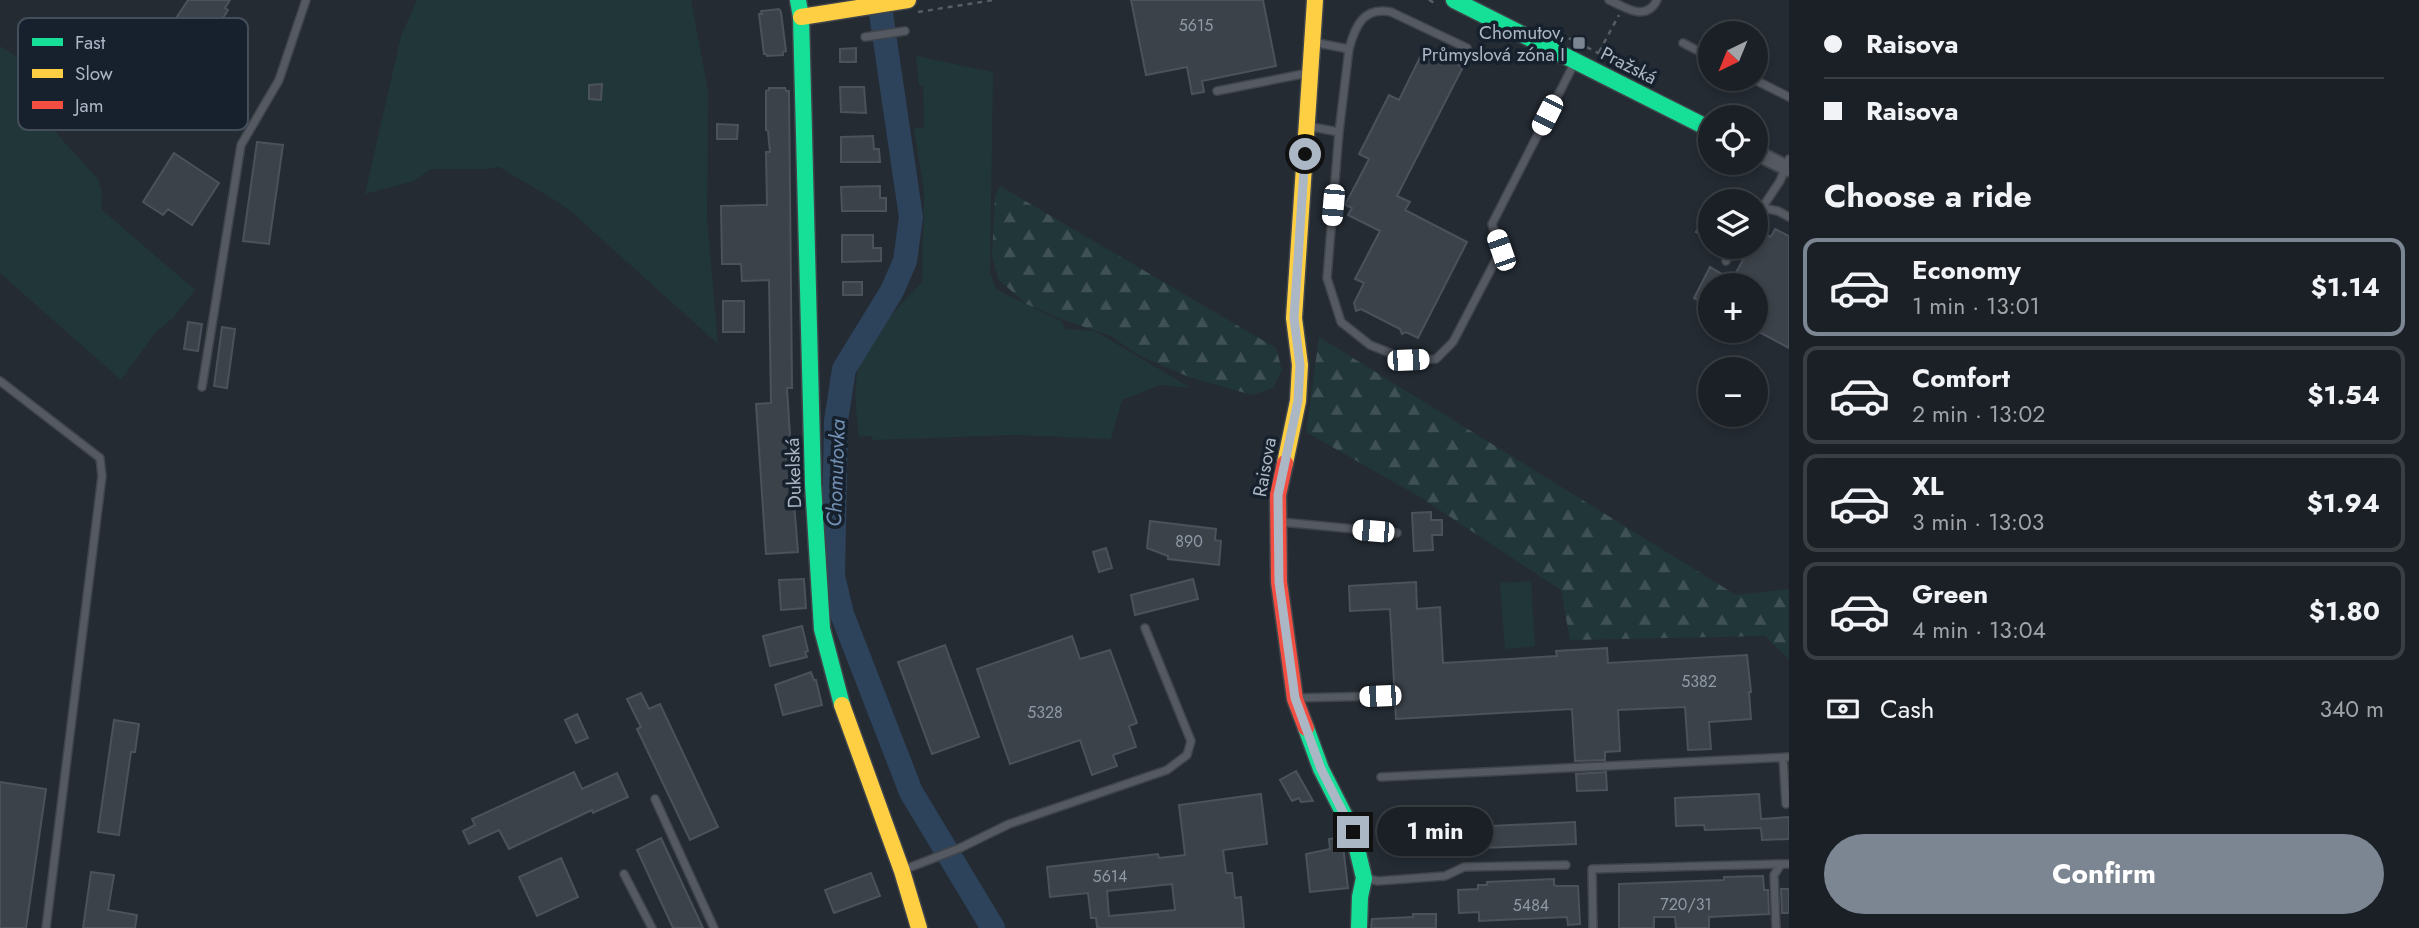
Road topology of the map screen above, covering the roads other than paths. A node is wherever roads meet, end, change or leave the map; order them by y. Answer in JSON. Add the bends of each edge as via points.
{"nodes":[{"id":1,"x":306,"y":0,"type":"edge"},
{"id":2,"x":798,"y":0,"type":"edge"},
{"id":3,"x":1315,"y":0,"type":"edge"},
{"id":4,"x":1454,"y":0,"type":"edge"},
{"id":5,"x":1609,"y":0,"type":"edge"},
{"id":6,"x":1657,"y":0,"type":"edge"},
{"id":7,"x":908,"y":4,"type":"edge"},
{"id":8,"x":801,"y":17,"type":"junction"},
{"id":9,"x":905,"y":31,"type":"dead end"},
{"id":10,"x":865,"y":37,"type":"dead end"},
{"id":11,"x":1312,"y":42,"type":"junction"},
{"id":12,"x":1683,"y":43,"type":"dead end"},
{"id":13,"x":1467,"y":48,"type":"dead end"},
{"id":14,"x":1349,"y":49,"type":"junction"},
{"id":15,"x":1698,"y":51,"type":"edge"},
{"id":16,"x":1575,"y":61,"type":"junction"},
{"id":17,"x":1309,"y":73,"type":"junction"},
{"id":18,"x":1768,"y":86,"type":"edge"},
{"id":19,"x":1217,"y":91,"type":"dead end"},
{"id":20,"x":1789,"y":97,"type":"edge"},
{"id":21,"x":1698,"y":123,"type":"edge"},
{"id":22,"x":1306,"y":126,"type":"junction"},
{"id":23,"x":1339,"y":132,"type":"junction"},
{"id":24,"x":1768,"y":157,"type":"edge"},
{"id":25,"x":1788,"y":165,"type":"edge"},
{"id":26,"x":1768,"y":197,"type":"edge"},
{"id":27,"x":1768,"y":210,"type":"edge"},
{"id":28,"x":1789,"y":217,"type":"edge"},
{"id":29,"x":0,"y":381,"type":"edge"},
{"id":30,"x":202,"y":387,"type":"dead end"},
{"id":31,"x":1277,"y":522,"type":"junction"},
{"id":32,"x":1397,"y":533,"type":"dead end"},
{"id":33,"x":1144,"y":628,"type":"dead end"},
{"id":34,"x":1380,"y":696,"type":"dead end"},
{"id":35,"x":1295,"y":698,"type":"junction"},
{"id":36,"x":1786,"y":757,"type":"edge"},
{"id":37,"x":1381,"y":777,"type":"dead end"},
{"id":38,"x":655,"y":799,"type":"dead end"},
{"id":39,"x":1789,"y":803,"type":"edge"},
{"id":40,"x":1785,"y":864,"type":"edge"},
{"id":41,"x":1566,"y":865,"type":"dead end"},
{"id":42,"x":902,"y":871,"type":"junction"},
{"id":43,"x":624,"y":874,"type":"dead end"},
{"id":44,"x":1364,"y":878,"type":"junction"},
{"id":45,"x":46,"y":928,"type":"edge"},
{"id":46,"x":652,"y":928,"type":"edge"},
{"id":47,"x":714,"y":928,"type":"edge"},
{"id":48,"x":919,"y":928,"type":"edge"},
{"id":49,"x":1359,"y":928,"type":"edge"},
{"id":50,"x":1593,"y":928,"type":"edge"},
{"id":51,"x":1776,"y":928,"type":"edge"}],
"edges":[{"from":1,"to":30,"type":"lane","via":[[279,80],[241,145]]},
{"from":2,"to":8,"type":"street","name":"Dukelská"},
{"from":3,"to":11,"type":"street","name":"Raisova"},
{"from":4,"to":16,"type":"street","name":"Pražská"},
{"from":5,"to":6,"type":"lane","via":[[1644,12]]},
{"from":7,"to":8,"type":"street"},
{"from":8,"to":42,"type":"street","name":"Dukelská","via":[[813,484],[822,629],[844,713]]},
{"from":9,"to":10,"type":"lane"},
{"from":11,"to":14,"type":"lane"},
{"from":11,"to":17,"type":"street","name":"Raisova"},
{"from":12,"to":15,"type":"lane"},
{"from":13,"to":14,"type":"lane","via":[[1380,10],[1355,28]]},
{"from":14,"to":23,"type":"lane"},
{"from":16,"to":21,"type":"street","name":"Pražská"},
{"from":16,"to":23,"type":"lane","via":[[1492,224],[1501,250],[1453,342],[1436,359],[1408,360],[1370,345],[1340,322],[1327,278]]},
{"from":17,"to":19,"type":"lane"},
{"from":17,"to":22,"type":"street","name":"Raisova"},
{"from":18,"to":20,"type":"lane"},
{"from":22,"to":23,"type":"lane"},
{"from":22,"to":31,"type":"street","name":"Raisova","via":[[1294,318],[1300,365],[1298,401],[1278,495]]},
{"from":24,"to":25,"type":"street"},
{"from":25,"to":26,"type":"lane"},
{"from":27,"to":28,"type":"lane"},
{"from":29,"to":45,"type":"lane","via":[[100,458],[102,476]]},
{"from":31,"to":32,"type":"lane"},
{"from":31,"to":35,"type":"street","name":"Raisova","via":[[1279,582]]},
{"from":33,"to":42,"type":"lane","via":[[1191,741],[1187,755],[1167,770],[1009,824]]},
{"from":34,"to":35,"type":"lane"},
{"from":35,"to":44,"type":"street","name":"Raisova","via":[[1321,769],[1353,832]]},
{"from":36,"to":37,"type":"lane"},
{"from":36,"to":39,"type":"lane"},
{"from":38,"to":47,"type":"lane"},
{"from":40,"to":50,"type":"lane","via":[[1592,869]]},
{"from":40,"to":51,"type":"lane","via":[[1774,875]]},
{"from":41,"to":44,"type":"lane","via":[[1464,867],[1445,876]]},
{"from":42,"to":48,"type":"street","name":"Dukelská"},
{"from":43,"to":46,"type":"lane"},
{"from":44,"to":49,"type":"street","name":"Raisova"}]}
